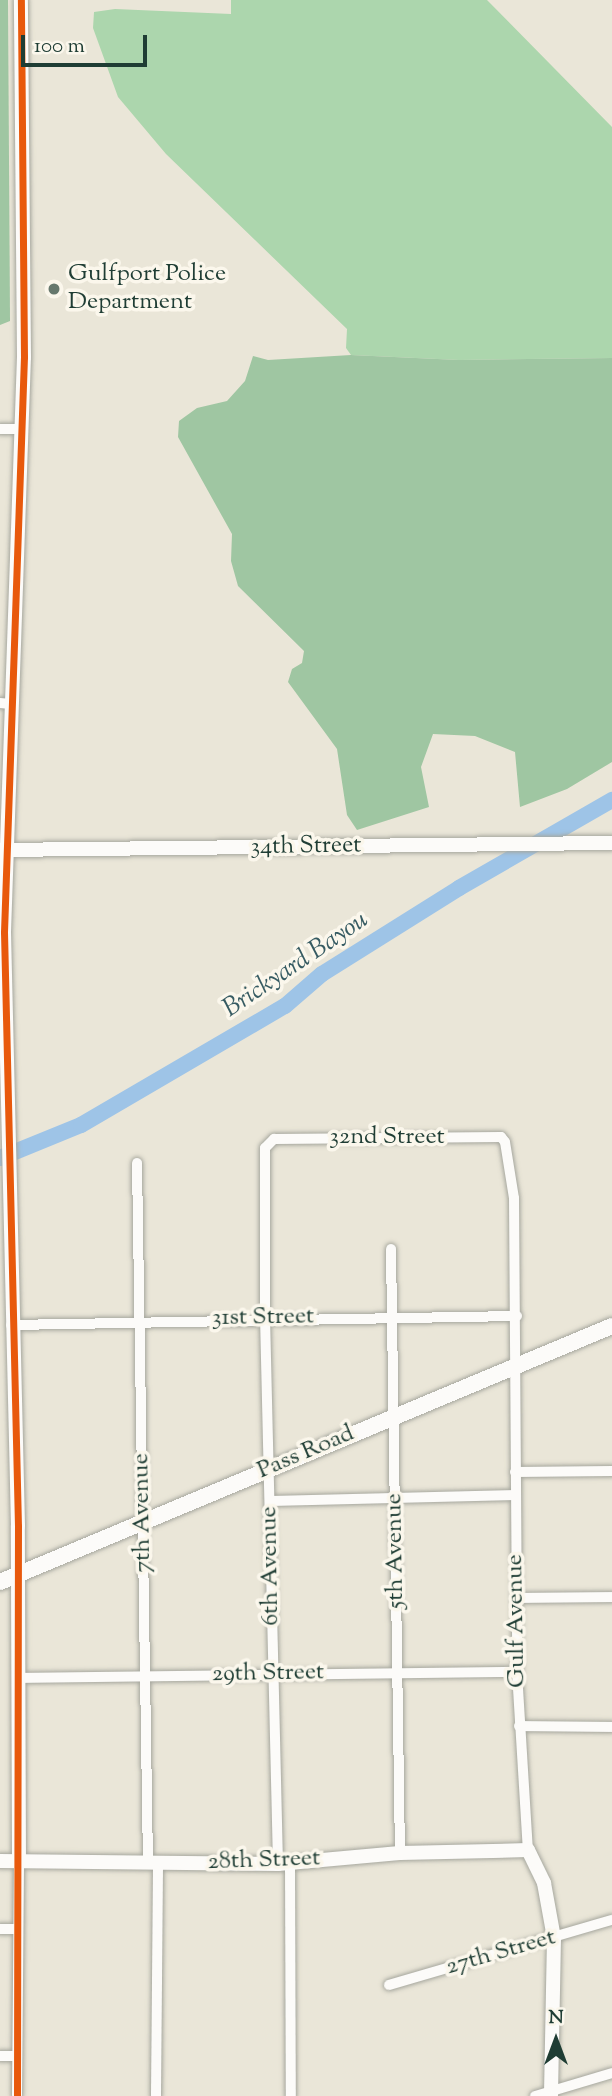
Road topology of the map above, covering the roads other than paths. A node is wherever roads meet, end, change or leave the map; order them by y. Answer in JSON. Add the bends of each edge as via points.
{"nodes":[{"id":1,"x":21,"y":0,"type":"edge"},
{"id":2,"x":0,"y":429,"type":"edge"},
{"id":3,"x":22,"y":429,"type":"junction"},
{"id":4,"x":6,"y":704,"type":"edge"},
{"id":5,"x":612,"y":843,"type":"edge"},
{"id":6,"x":3,"y":850,"type":"edge"},
{"id":7,"x":267,"y":1142,"type":"joint"},
{"id":8,"x":505,"y":1142,"type":"joint"},
{"id":9,"x":137,"y":1163,"type":"dead end"},
{"id":10,"x":391,"y":1249,"type":"dead end"},
{"id":11,"x":517,"y":1316,"type":"junction"},
{"id":12,"x":392,"y":1317,"type":"junction"},
{"id":13,"x":265,"y":1318,"type":"junction"},
{"id":14,"x":140,"y":1322,"type":"junction"},
{"id":15,"x":10,"y":1325,"type":"junction"},
{"id":16,"x":612,"y":1326,"type":"edge"},
{"id":17,"x":516,"y":1363,"type":"junction"},
{"id":18,"x":395,"y":1415,"type":"junction"},
{"id":19,"x":268,"y":1469,"type":"junction"},
{"id":20,"x":612,"y":1471,"type":"edge"},
{"id":21,"x":515,"y":1472,"type":"junction"},
{"id":22,"x":516,"y":1495,"type":"junction"},
{"id":23,"x":395,"y":1496,"type":"junction"},
{"id":24,"x":271,"y":1501,"type":"junction"},
{"id":25,"x":143,"y":1521,"type":"junction"},
{"id":26,"x":18,"y":1574,"type":"junction"},
{"id":27,"x":0,"y":1582,"type":"edge"},
{"id":28,"x":612,"y":1597,"type":"edge"},
{"id":29,"x":517,"y":1598,"type":"junction"},
{"id":30,"x":398,"y":1672,"type":"junction"},
{"id":31,"x":517,"y":1672,"type":"junction"},
{"id":32,"x":273,"y":1674,"type":"junction"},
{"id":33,"x":145,"y":1675,"type":"junction"},
{"id":34,"x":19,"y":1678,"type":"junction"},
{"id":35,"x":519,"y":1726,"type":"junction"},
{"id":36,"x":612,"y":1727,"type":"edge"},
{"id":37,"x":528,"y":1850,"type":"junction"},
{"id":38,"x":400,"y":1853,"type":"junction"},
{"id":39,"x":0,"y":1861,"type":"edge"},
{"id":40,"x":19,"y":1861,"type":"junction"},
{"id":41,"x":153,"y":1863,"type":"junction"},
{"id":42,"x":284,"y":1864,"type":"junction"},
{"id":43,"x":612,"y":1920,"type":"edge"},
{"id":44,"x":0,"y":1929,"type":"edge"},
{"id":45,"x":18,"y":1929,"type":"junction"},
{"id":46,"x":554,"y":1938,"type":"junction"},
{"id":47,"x":389,"y":1985,"type":"dead end"},
{"id":48,"x":0,"y":2056,"type":"edge"},
{"id":49,"x":17,"y":2056,"type":"junction"},
{"id":50,"x":612,"y":2073,"type":"edge"},
{"id":51,"x":551,"y":2094,"type":"edge"},
{"id":52,"x":18,"y":2095,"type":"edge"},
{"id":53,"x":156,"y":2096,"type":"edge"},
{"id":54,"x":291,"y":2096,"type":"edge"},
{"id":55,"x":535,"y":2096,"type":"edge"}],
"edges":[{"from":1,"to":3,"type":"street"},
{"from":2,"to":3,"type":"street"},
{"from":3,"to":4,"type":"street"},
{"from":4,"to":6,"type":"street"},
{"from":5,"to":6,"type":"street","name":"34th Street"},
{"from":6,"to":15,"type":"street"},
{"from":7,"to":8,"type":"street","name":"32nd Street","via":[[501,1137]]},
{"from":7,"to":13,"type":"street","name":"6th Avenue"},
{"from":8,"to":11,"type":"street","name":"Gulf Avenue","via":[[514,1198]]},
{"from":9,"to":14,"type":"street","name":"7th Avenue"},
{"from":10,"to":12,"type":"street","name":"5th Avenue"},
{"from":11,"to":12,"type":"street","name":"31st Street"},
{"from":11,"to":17,"type":"street","name":"Gulf Avenue"},
{"from":12,"to":13,"type":"street","name":"31st Street"},
{"from":12,"to":18,"type":"street","name":"5th Avenue"},
{"from":13,"to":14,"type":"street","name":"31st Street"},
{"from":13,"to":19,"type":"street","name":"6th Avenue"},
{"from":14,"to":15,"type":"street","name":"31st Street"},
{"from":14,"to":25,"type":"street","name":"7th Avenue"},
{"from":15,"to":26,"type":"street"},
{"from":16,"to":17,"type":"main road","name":"Pass Road"},
{"from":17,"to":18,"type":"main road","name":"Pass Road"},
{"from":17,"to":21,"type":"street","name":"Gulf Avenue"},
{"from":18,"to":19,"type":"main road","name":"Pass Road"},
{"from":18,"to":23,"type":"street","name":"5th Avenue"},
{"from":19,"to":24,"type":"street","name":"6th Avenue"},
{"from":19,"to":25,"type":"main road","name":"Pass Road"},
{"from":20,"to":21,"type":"street"},
{"from":21,"to":22,"type":"street","name":"Gulf Avenue"},
{"from":22,"to":23,"type":"street"},
{"from":22,"to":29,"type":"street","name":"Gulf Avenue"},
{"from":23,"to":24,"type":"street"},
{"from":23,"to":30,"type":"street","name":"5th Avenue"},
{"from":24,"to":32,"type":"street","name":"6th Avenue"},
{"from":25,"to":26,"type":"main road","name":"Pass Road"},
{"from":25,"to":33,"type":"street","name":"7th Avenue"},
{"from":26,"to":27,"type":"main road","name":"Pass Road"},
{"from":26,"to":34,"type":"street"},
{"from":28,"to":29,"type":"street"},
{"from":29,"to":31,"type":"street","name":"Gulf Avenue"},
{"from":30,"to":31,"type":"street","name":"29th Street"},
{"from":30,"to":32,"type":"street","name":"29th Street"},
{"from":30,"to":38,"type":"street","name":"5th Avenue"},
{"from":31,"to":35,"type":"street","name":"Gulf Avenue"},
{"from":32,"to":33,"type":"street","name":"29th Street"},
{"from":32,"to":42,"type":"street","name":"6th Avenue"},
{"from":33,"to":34,"type":"street","name":"29th Street"},
{"from":33,"to":41,"type":"street","name":"7th Avenue"},
{"from":34,"to":40,"type":"street"},
{"from":35,"to":36,"type":"street"},
{"from":35,"to":37,"type":"street","name":"Gulf Avenue"},
{"from":37,"to":38,"type":"street","name":"28th Street"},
{"from":37,"to":46,"type":"street","name":"Gulf Avenue","via":[[544,1883]]},
{"from":38,"to":42,"type":"street","name":"28th Street"},
{"from":39,"to":40,"type":"street","name":"28th Street"},
{"from":40,"to":41,"type":"street","name":"28th Street"},
{"from":40,"to":45,"type":"street"},
{"from":41,"to":42,"type":"street","name":"28th Street"},
{"from":41,"to":53,"type":"street"},
{"from":42,"to":54,"type":"street"},
{"from":43,"to":46,"type":"street","name":"27th Street"},
{"from":44,"to":45,"type":"street"},
{"from":45,"to":49,"type":"street"},
{"from":46,"to":47,"type":"street","name":"27th Street"},
{"from":46,"to":51,"type":"street","name":"Gulf Avenue"},
{"from":48,"to":49,"type":"street"},
{"from":49,"to":52,"type":"street"},
{"from":50,"to":51,"type":"street"},
{"from":51,"to":55,"type":"street"}]}
